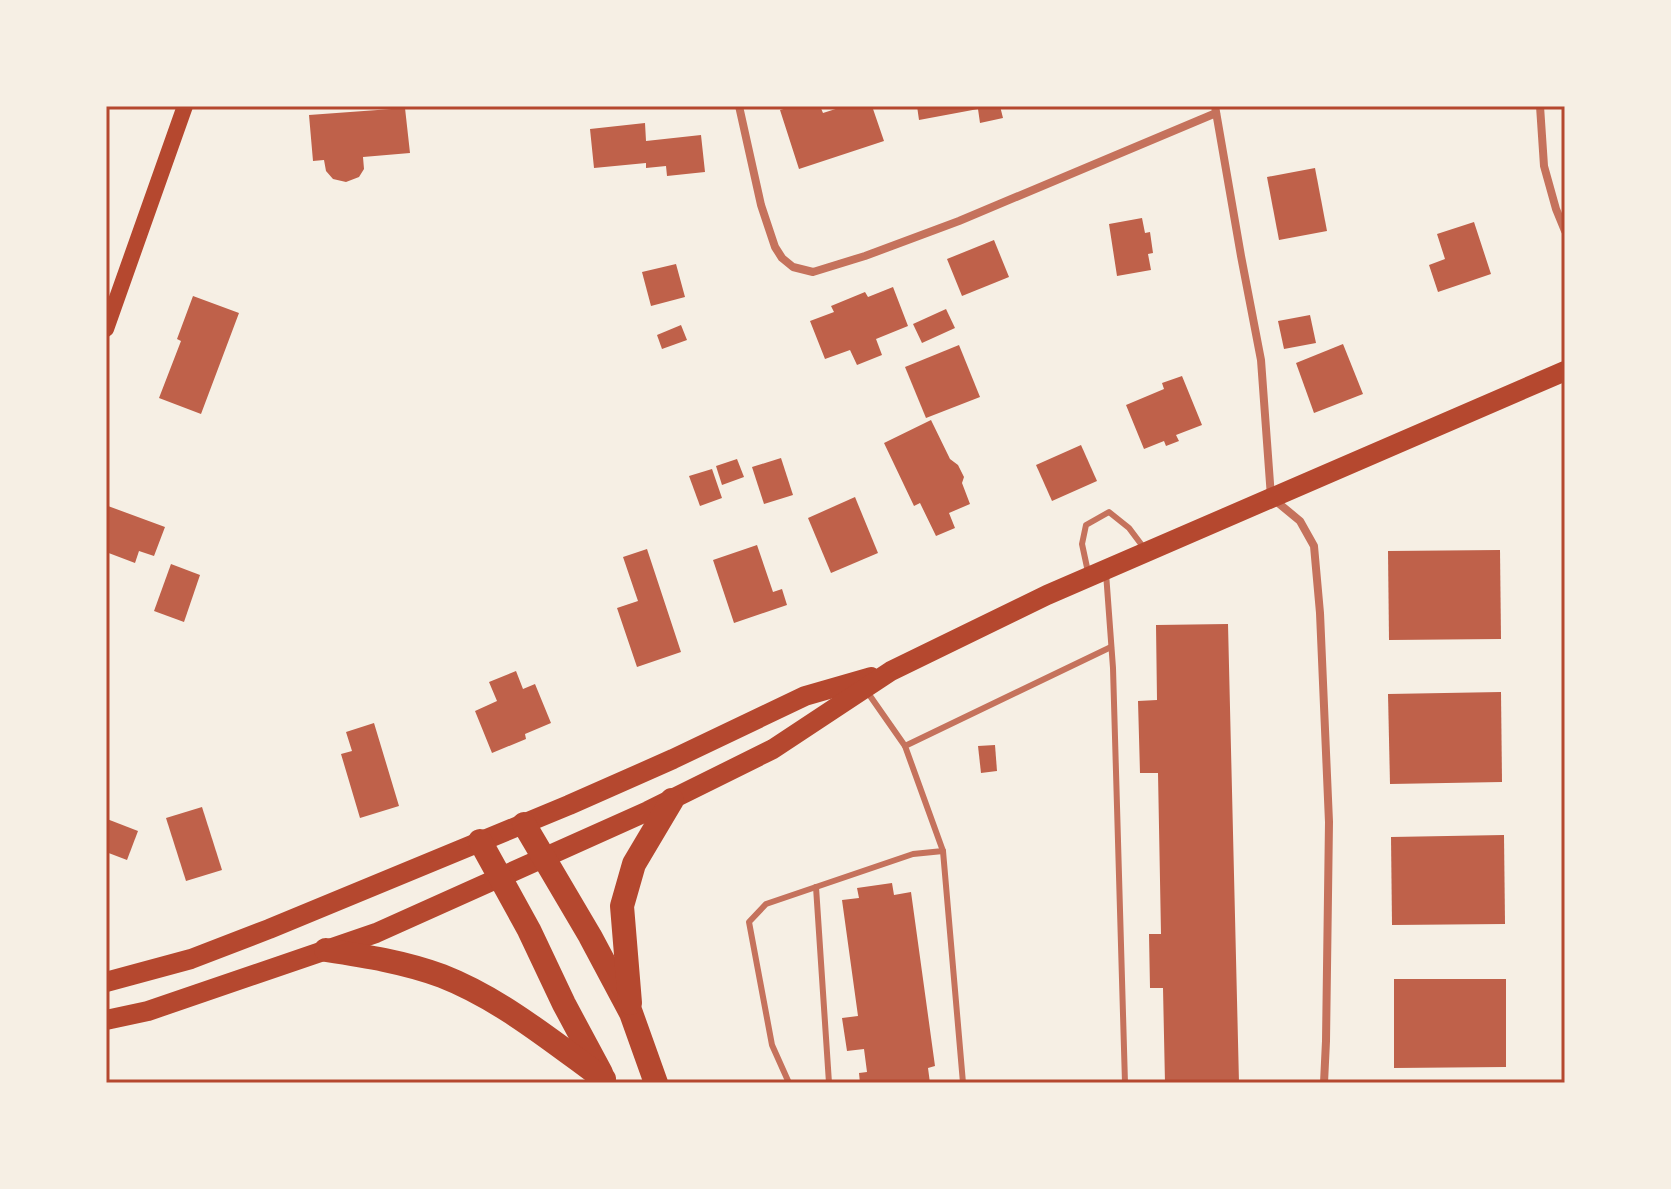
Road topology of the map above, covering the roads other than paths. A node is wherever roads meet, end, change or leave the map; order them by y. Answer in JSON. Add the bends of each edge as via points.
{"nodes":[{"id":1,"x":185,"y":106,"type":"edge"},
{"id":2,"x":739,"y":106,"type":"edge"},
{"id":3,"x":1540,"y":106,"type":"edge"},
{"id":4,"x":1216,"y":109,"type":"edge"},
{"id":5,"x":1565,"y":231,"type":"edge"},
{"id":6,"x":106,"y":329,"type":"edge"},
{"id":7,"x":1565,"y":371,"type":"edge"},
{"id":8,"x":1271,"y":497,"type":"junction"},
{"id":9,"x":1146,"y":551,"type":"junction"},
{"id":10,"x":1097,"y":573,"type":"junction"},
{"id":11,"x":1111,"y":647,"type":"junction"},
{"id":12,"x":891,"y":671,"type":"junction"},
{"id":13,"x":865,"y":688,"type":"junction"},
{"id":14,"x":905,"y":746,"type":"junction"},
{"id":15,"x":672,"y":800,"type":"junction"},
{"id":16,"x":524,"y":824,"type":"junction"},
{"id":17,"x":480,"y":841,"type":"junction"},
{"id":18,"x":943,"y":851,"type":"junction"},
{"id":19,"x":543,"y":858,"type":"junction"},
{"id":20,"x":499,"y":878,"type":"junction"},
{"id":21,"x":816,"y":887,"type":"junction"},
{"id":22,"x":326,"y":950,"type":"junction"},
{"id":23,"x":106,"y":982,"type":"edge"},
{"id":24,"x":631,"y":1013,"type":"junction"},
{"id":25,"x":106,"y":1020,"type":"edge"},
{"id":26,"x":605,"y":1081,"type":"edge"},
{"id":27,"x":656,"y":1083,"type":"edge"},
{"id":28,"x":789,"y":1083,"type":"edge"},
{"id":29,"x":829,"y":1083,"type":"edge"},
{"id":30,"x":963,"y":1083,"type":"edge"},
{"id":31,"x":1125,"y":1083,"type":"edge"},
{"id":32,"x":1324,"y":1083,"type":"edge"}],
"edges":[{"from":1,"to":6,"type":"main road"},
{"from":2,"to":4,"type":"street","via":[[775,247],[793,267],[813,272],[959,221]]},
{"from":3,"to":5,"type":"street","via":[[1544,166]]},
{"from":4,"to":8,"type":"street","via":[[1261,360]]},
{"from":7,"to":8,"type":"main road"},
{"from":8,"to":9,"type":"main road"},
{"from":8,"to":32,"type":"street","via":[[1300,521],[1314,546],[1329,822]]},
{"from":9,"to":10,"type":"main road"},
{"from":9,"to":10,"type":"lane","via":[[1109,512],[1086,525],[1082,544]]},
{"from":10,"to":11,"type":"lane"},
{"from":10,"to":12,"type":"main road"},
{"from":11,"to":14,"type":"lane"},
{"from":11,"to":31,"type":"lane"},
{"from":12,"to":13,"type":"main road"},
{"from":12,"to":16,"type":"main road","via":[[805,696]]},
{"from":13,"to":14,"type":"lane"},
{"from":13,"to":15,"type":"main road","via":[[773,749]]},
{"from":14,"to":18,"type":"lane"},
{"from":15,"to":19,"type":"main road"},
{"from":15,"to":24,"type":"highway","via":[[634,864],[622,906]]},
{"from":16,"to":17,"type":"main road"},
{"from":16,"to":19,"type":"highway"},
{"from":17,"to":20,"type":"highway"},
{"from":17,"to":23,"type":"main road","via":[[204,954]]},
{"from":18,"to":21,"type":"lane","via":[[913,854]]},
{"from":18,"to":30,"type":"lane"},
{"from":19,"to":20,"type":"main road"},
{"from":19,"to":24,"type":"highway"},
{"from":20,"to":22,"type":"main road"},
{"from":20,"to":26,"type":"highway"},
{"from":21,"to":28,"type":"lane","via":[[766,904],[749,922],[772,1045]]},
{"from":21,"to":29,"type":"lane"},
{"from":22,"to":25,"type":"main road","via":[[148,1011]]},
{"from":22,"to":26,"type":"highway","via":[[443,976],[488,998]]},
{"from":24,"to":27,"type":"highway"}]}
